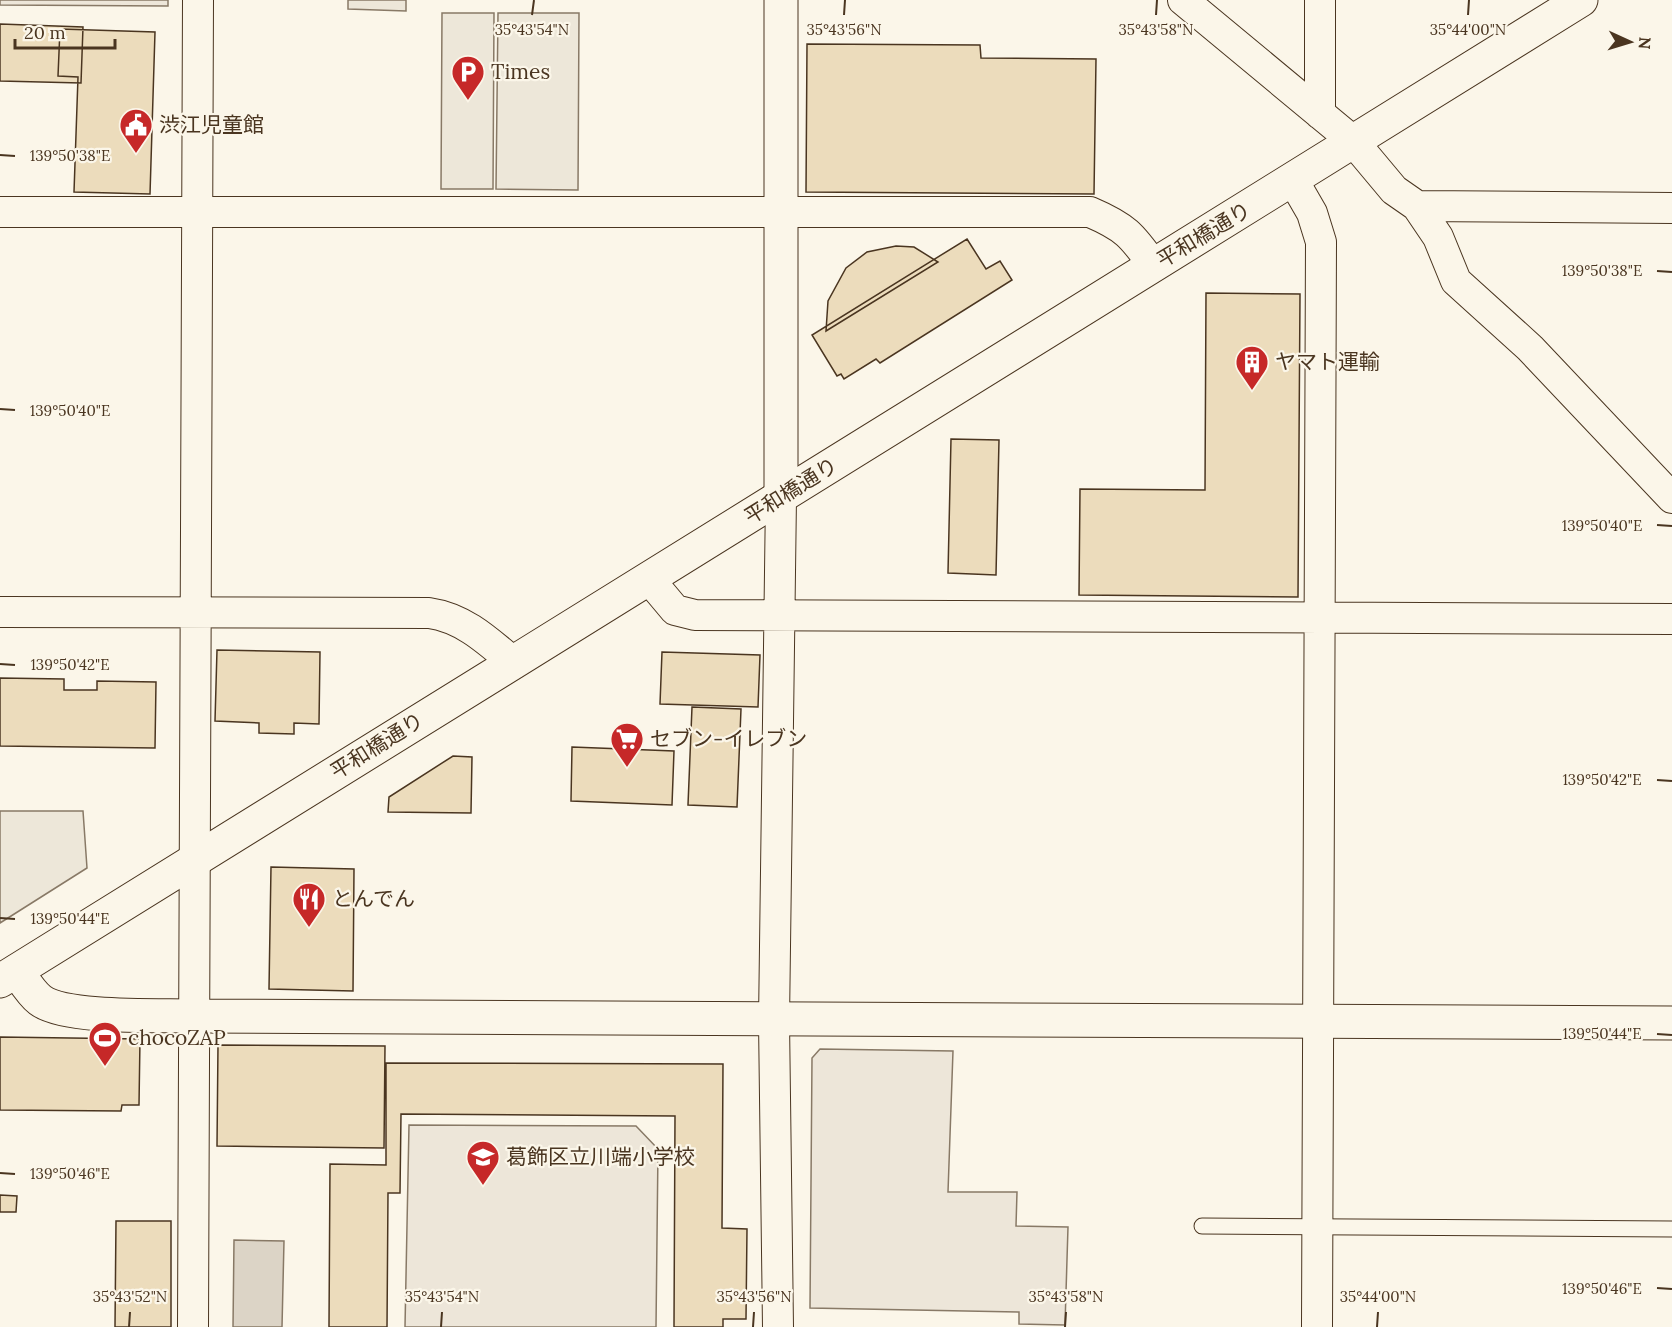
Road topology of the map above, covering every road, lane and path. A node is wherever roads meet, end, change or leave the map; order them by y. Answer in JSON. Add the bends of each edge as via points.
{"nodes":[{"id":1,"x":198,"y":0,"type":"edge"},
{"id":2,"x":781,"y":0,"type":"edge"},
{"id":3,"x":1183,"y":0,"type":"edge"},
{"id":4,"x":1320,"y":0,"type":"edge"},
{"id":5,"x":1581,"y":0,"type":"edge"},
{"id":6,"x":1320,"y":114,"type":"junction"},
{"id":7,"x":1353,"y":141,"type":"junction"},
{"id":8,"x":1293,"y":180,"type":"junction"},
{"id":9,"x":1417,"y":206,"type":"junction"},
{"id":10,"x":1672,"y":208,"type":"edge"},
{"id":11,"x":780,"y":210,"type":"junction"},
{"id":12,"x":0,"y":212,"type":"edge"},
{"id":13,"x":197,"y":212,"type":"junction"},
{"id":14,"x":1153,"y":266,"type":"junction"},
{"id":15,"x":781,"y":497,"type":"junction"},
{"id":16,"x":1672,"y":498,"type":"edge"},
{"id":17,"x":649,"y":579,"type":"junction"},
{"id":18,"x":0,"y":612,"type":"edge"},
{"id":19,"x":197,"y":613,"type":"junction"},
{"id":20,"x":779,"y":617,"type":"junction"},
{"id":21,"x":1320,"y":617,"type":"junction"},
{"id":22,"x":1672,"y":619,"type":"edge"},
{"id":23,"x":514,"y":663,"type":"junction"},
{"id":24,"x":194,"y":859,"type":"junction"},
{"id":25,"x":9,"y":976,"type":"edge"},
{"id":26,"x":194,"y":1016,"type":"junction"},
{"id":27,"x":774,"y":1021,"type":"junction"},
{"id":28,"x":1317,"y":1021,"type":"junction"},
{"id":29,"x":1672,"y":1023,"type":"edge"},
{"id":30,"x":1202,"y":1226,"type":"dead end"},
{"id":31,"x":1318,"y":1228,"type":"junction"},
{"id":32,"x":1672,"y":1229,"type":"edge"},
{"id":33,"x":193,"y":1327,"type":"edge"},
{"id":34,"x":778,"y":1327,"type":"edge"},
{"id":35,"x":1317,"y":1327,"type":"edge"}],
"edges":[{"from":1,"to":13,"type":"street"},
{"from":2,"to":11,"type":"street"},
{"from":3,"to":6,"type":"street"},
{"from":4,"to":6,"type":"street"},
{"from":5,"to":7,"type":"street","name":"平和橋通り"},
{"from":6,"to":7,"type":"street"},
{"from":7,"to":8,"type":"street","name":"平和橋通り"},
{"from":7,"to":9,"type":"street","via":[[1394,190]]},
{"from":8,"to":14,"type":"street","name":"平和橋通り"},
{"from":8,"to":21,"type":"street","via":[[1312,213],[1321,242]]},
{"from":9,"to":10,"type":"street"},
{"from":9,"to":16,"type":"street","via":[[1438,237],[1456,281],[1530,348]]},
{"from":11,"to":13,"type":"street"},
{"from":11,"to":14,"type":"street","via":[[1090,213],[1131,234]]},
{"from":11,"to":15,"type":"street"},
{"from":12,"to":13,"type":"street"},
{"from":13,"to":19,"type":"street"},
{"from":14,"to":15,"type":"street","name":"平和橋通り"},
{"from":15,"to":17,"type":"street","name":"平和橋通り"},
{"from":15,"to":20,"type":"street"},
{"from":17,"to":20,"type":"street","via":[[675,610],[694,615]]},
{"from":17,"to":23,"type":"street","name":"平和橋通り"},
{"from":18,"to":19,"type":"street"},
{"from":19,"to":23,"type":"street","via":[[429,613],[447,616],[483,637]]},
{"from":19,"to":24,"type":"street"},
{"from":20,"to":21,"type":"street"},
{"from":20,"to":27,"type":"street"},
{"from":21,"to":22,"type":"street"},
{"from":21,"to":28,"type":"street"},
{"from":23,"to":24,"type":"street","name":"平和橋通り"},
{"from":24,"to":25,"type":"street","name":"平和橋通り"},
{"from":24,"to":26,"type":"street"},
{"from":25,"to":26,"type":"street","via":[[41,1001],[59,1009]]},
{"from":26,"to":27,"type":"street"},
{"from":26,"to":33,"type":"street"},
{"from":27,"to":28,"type":"street"},
{"from":27,"to":34,"type":"street"},
{"from":28,"to":29,"type":"street"},
{"from":28,"to":31,"type":"street"},
{"from":30,"to":31,"type":"lane"},
{"from":31,"to":32,"type":"lane"},
{"from":31,"to":35,"type":"street"}]}
